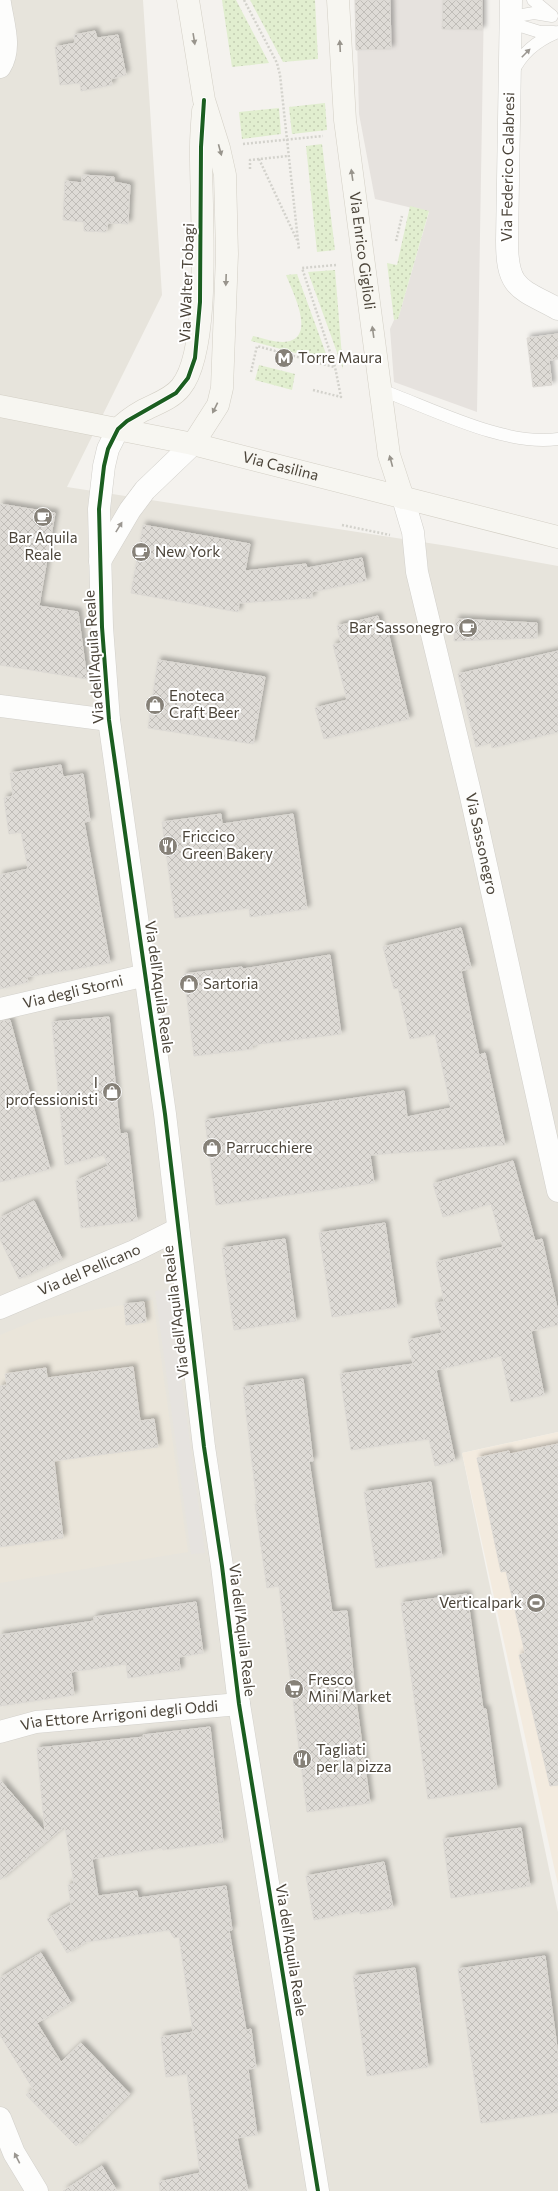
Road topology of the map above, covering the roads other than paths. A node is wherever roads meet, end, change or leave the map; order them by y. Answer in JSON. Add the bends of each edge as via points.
{"nodes":[{"id":1,"x":188,"y":0,"type":"edge"},
{"id":2,"x":338,"y":0,"type":"edge"},
{"id":3,"x":533,"y":0,"type":"edge"},
{"id":4,"x":0,"y":3,"type":"edge"},
{"id":5,"x":511,"y":13,"type":"edge"},
{"id":6,"x":555,"y":17,"type":"edge"},
{"id":7,"x":558,"y":32,"type":"edge"},
{"id":8,"x":0,"y":67,"type":"edge"},
{"id":9,"x":510,"y":87,"type":"junction"},
{"id":10,"x":204,"y":100,"type":"junction"},
{"id":11,"x":558,"y":309,"type":"edge"},
{"id":12,"x":381,"y":390,"type":"junction"},
{"id":13,"x":0,"y":406,"type":"edge"},
{"id":14,"x":118,"y":429,"type":"junction"},
{"id":15,"x":558,"y":439,"type":"edge"},
{"id":16,"x":193,"y":444,"type":"junction"},
{"id":17,"x":403,"y":498,"type":"junction"},
{"id":18,"x":558,"y":537,"type":"edge"},
{"id":19,"x":100,"y":561,"type":"junction"},
{"id":20,"x":0,"y":706,"type":"edge"},
{"id":21,"x":110,"y":720,"type":"junction"},
{"id":22,"x":146,"y":974,"type":"junction"},
{"id":23,"x":0,"y":1009,"type":"edge"},
{"id":24,"x":558,"y":1191,"type":"edge"},
{"id":25,"x":178,"y":1229,"type":"junction"},
{"id":26,"x":0,"y":1308,"type":"edge"},
{"id":27,"x":239,"y":1704,"type":"junction"},
{"id":28,"x":0,"y":1732,"type":"edge"},
{"id":29,"x":0,"y":2118,"type":"edge"},
{"id":30,"x":37,"y":2191,"type":"edge"},
{"id":31,"x":318,"y":2191,"type":"edge"}],
"edges":[{"from":1,"to":10,"type":"street","name":"Via Walter Tobagi","one_way":true},
{"from":12,"to":2,"type":"street","name":"Via Enrico Giglioli","one_way":true,"via":[[345,120]]},
{"from":3,"to":6,"type":"lane"},
{"from":4,"to":8,"type":"street","via":[[6,45]]},
{"from":5,"to":6,"type":"lane","via":[[534,13]]},
{"from":5,"to":7,"type":"lane","via":[[540,32]]},
{"from":5,"to":9,"type":"street","name":"Via Federico Calabresi"},
{"from":9,"to":7,"type":"lane","one_way":true,"via":[[516,66],[524,53]]},
{"from":9,"to":11,"type":"street","name":"Via Federico Calabresi","via":[[508,269],[513,280],[521,288]]},
{"from":10,"to":14,"type":"street","name":"Via Walter Tobagi","via":[[201,147],[201,289],[195,358],[188,378],[176,393],[141,411]]},
{"from":10,"to":16,"type":"street","name":"Via Walter Tobagi","one_way":true,"via":[[220,148],[225,175],[227,254],[224,364],[218,405]]},
{"from":12,"to":15,"type":"lane","via":[[497,433],[530,439]]},
{"from":17,"to":12,"type":"street","name":"Via Enrico Giglioli","one_way":true,"via":[[389,455]]},
{"from":13,"to":14,"type":"street","name":"Via Casilina"},
{"from":14,"to":16,"type":"street","name":"Via Casilina"},
{"from":14,"to":19,"type":"street","name":"Via dell'Aquila Reale","via":[[108,449],[101,489],[98,531]]},
{"from":16,"to":17,"type":"street","name":"Via Casilina"},
{"from":19,"to":16,"type":"street","one_way":true,"via":[[145,490]]},
{"from":17,"to":18,"type":"street","name":"Via Casilina"},
{"from":17,"to":24,"type":"street","name":"Via Sassonegro","via":[[413,532],[417,572],[470,792]]},
{"from":19,"to":21,"type":"street","name":"Via dell'Aquila Reale","via":[[102,627]]},
{"from":20,"to":21,"type":"street"},
{"from":21,"to":22,"type":"street","name":"Via dell'Aquila Reale"},
{"from":22,"to":23,"type":"street","name":"Via degli Storni"},
{"from":22,"to":25,"type":"street","name":"Via dell'Aquila Reale"},
{"from":25,"to":26,"type":"street","name":"Via del Pellicano","via":[[134,1251]]},
{"from":25,"to":27,"type":"street","name":"Via dell'Aquila Reale"},
{"from":27,"to":28,"type":"street","name":"Via Ettore Arrigoni degli Oddi","via":[[36,1722]]},
{"from":27,"to":31,"type":"street","name":"Via dell'Aquila Reale"},
{"from":30,"to":29,"type":"street","one_way":true,"via":[[14,2153]]}]}
